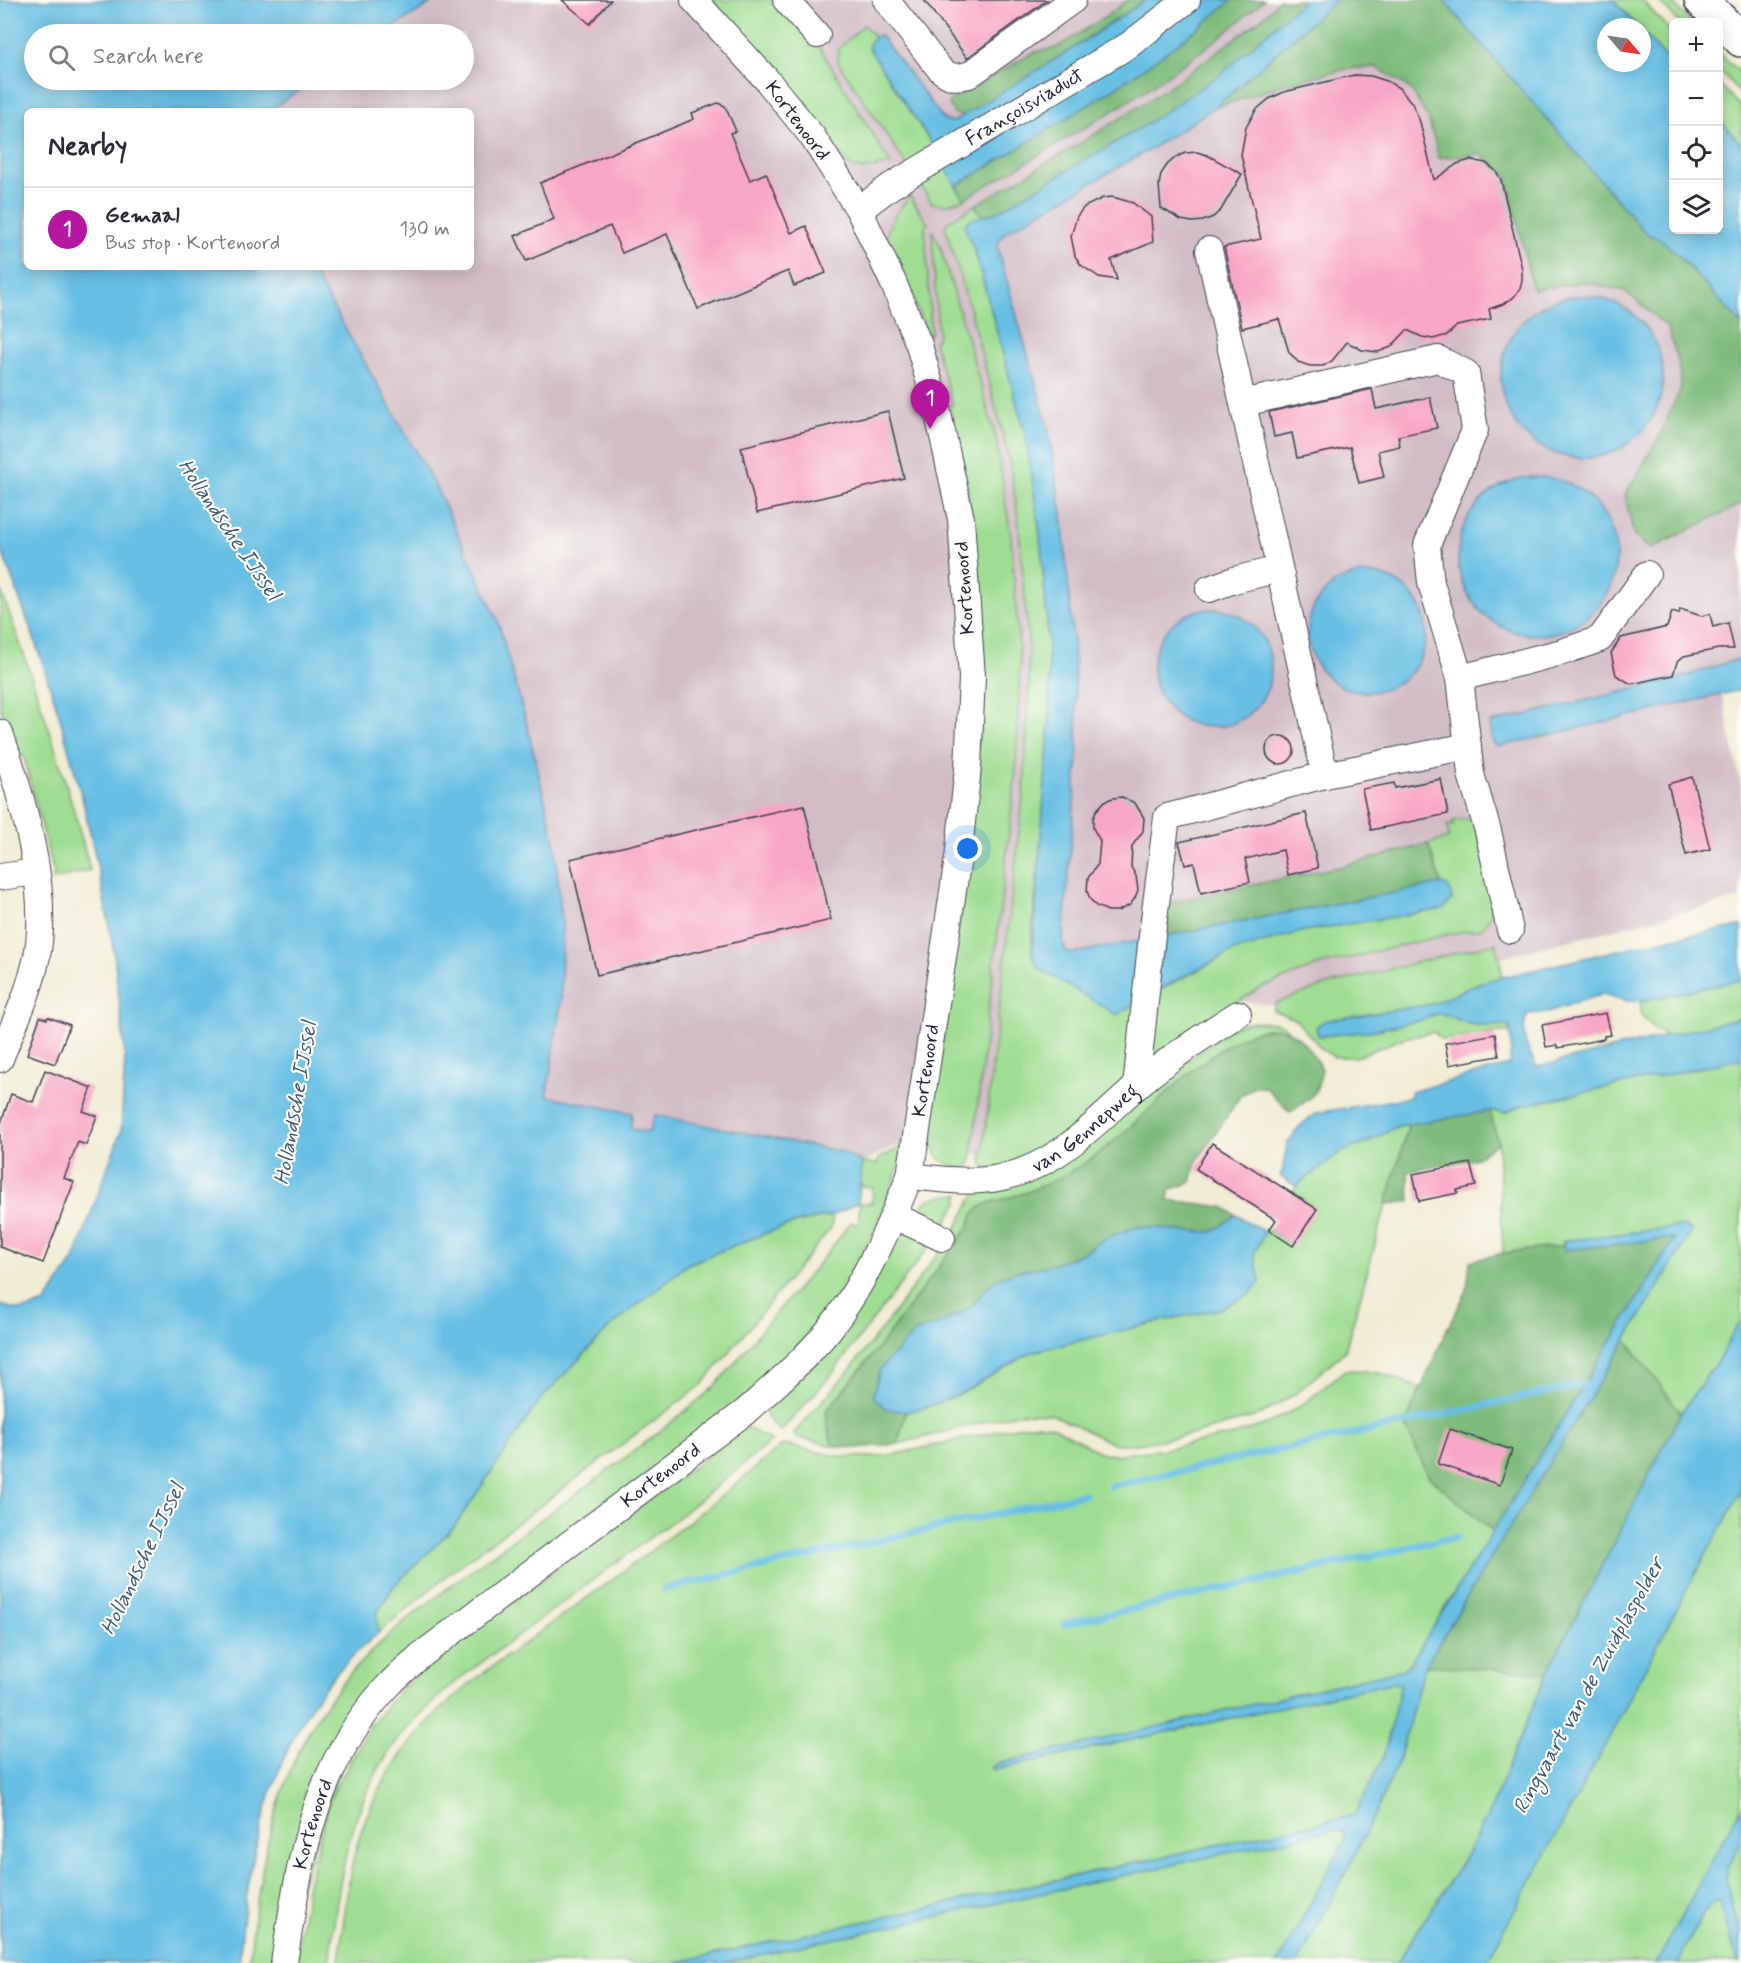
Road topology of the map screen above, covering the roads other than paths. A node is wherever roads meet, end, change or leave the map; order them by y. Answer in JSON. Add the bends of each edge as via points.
{"nodes":[{"id":1,"x":694,"y":0,"type":"edge"},
{"id":2,"x":786,"y":0,"type":"edge"},
{"id":3,"x":886,"y":0,"type":"edge"},
{"id":4,"x":1073,"y":0,"type":"edge"},
{"id":5,"x":1187,"y":0,"type":"edge"},
{"id":6,"x":1678,"y":0,"type":"edge"},
{"id":7,"x":1701,"y":0,"type":"edge"},
{"id":8,"x":1696,"y":18,"type":"edge"},
{"id":9,"x":817,"y":35,"type":"dead end"},
{"id":10,"x":1741,"y":40,"type":"edge"},
{"id":11,"x":1723,"y":45,"type":"edge"},
{"id":12,"x":1741,"y":63,"type":"edge"},
{"id":13,"x":860,"y":210,"type":"junction"},
{"id":14,"x":1209,"y":250,"type":"dead end"},
{"id":15,"x":1243,"y":403,"type":"junction"},
{"id":16,"x":1279,"y":569,"type":"junction"},
{"id":17,"x":1647,"y":574,"type":"dead end"},
{"id":18,"x":1209,"y":590,"type":"dead end"},
{"id":19,"x":1460,"y":678,"type":"junction"},
{"id":20,"x":0,"y":733,"type":"edge"},
{"id":21,"x":1468,"y":746,"type":"junction"},
{"id":22,"x":1325,"y":775,"type":"junction"},
{"id":23,"x":36,"y":872,"type":"junction"},
{"id":24,"x":0,"y":877,"type":"edge"},
{"id":25,"x":1510,"y":930,"type":"dead end"},
{"id":26,"x":1238,"y":1014,"type":"dead end"},
{"id":27,"x":0,"y":1059,"type":"edge"},
{"id":28,"x":1136,"y":1086,"type":"junction"},
{"id":29,"x":910,"y":1176,"type":"junction"},
{"id":30,"x":894,"y":1216,"type":"junction"},
{"id":31,"x":942,"y":1238,"type":"dead end"},
{"id":32,"x":284,"y":1963,"type":"edge"}],
"edges":[{"from":1,"to":13,"type":"street","name":"Kortenoord","via":[[812,136]]},
{"from":2,"to":9,"type":"street"},
{"from":3,"to":4,"type":"street","via":[[946,76],[957,78],[969,75]]},
{"from":5,"to":13,"type":"street","name":"Françoisviaduct","via":[[1129,45],[891,186]]},
{"from":6,"to":8,"type":"main road"},
{"from":7,"to":10,"type":"main road"},
{"from":11,"to":12,"type":"main road"},
{"from":13,"to":29,"type":"street","name":"Kortenoord","via":[[919,345],[937,409],[961,519],[972,677],[968,768],[958,858]]},
{"from":14,"to":15,"type":"street"},
{"from":15,"to":16,"type":"street"},
{"from":15,"to":19,"type":"street","via":[[1438,359],[1466,373],[1475,430],[1427,545],[1431,583]]},
{"from":16,"to":18,"type":"street"},
{"from":16,"to":22,"type":"street"},
{"from":17,"to":19,"type":"street","via":[[1599,639]]},
{"from":19,"to":21,"type":"street"},
{"from":20,"to":23,"type":"street","via":[[19,787]]},
{"from":21,"to":22,"type":"street"},
{"from":21,"to":25,"type":"street","via":[[1471,774]]},
{"from":22,"to":28,"type":"street","via":[[1167,817]]},
{"from":23,"to":24,"type":"street"},
{"from":23,"to":27,"type":"street","via":[[41,910],[37,956]]},
{"from":26,"to":28,"type":"street","name":"van Gennepweg","via":[[1184,1048]]},
{"from":28,"to":29,"type":"street","name":"van Gennepweg","via":[[1080,1138],[1029,1169],[973,1181]]},
{"from":29,"to":30,"type":"street","name":"Kortenoord"},
{"from":30,"to":31,"type":"street"},
{"from":30,"to":32,"type":"street","name":"Kortenoord","via":[[857,1288],[828,1330],[791,1371],[745,1412],[420,1656],[386,1688],[360,1722],[319,1798],[305,1844]]}]}
